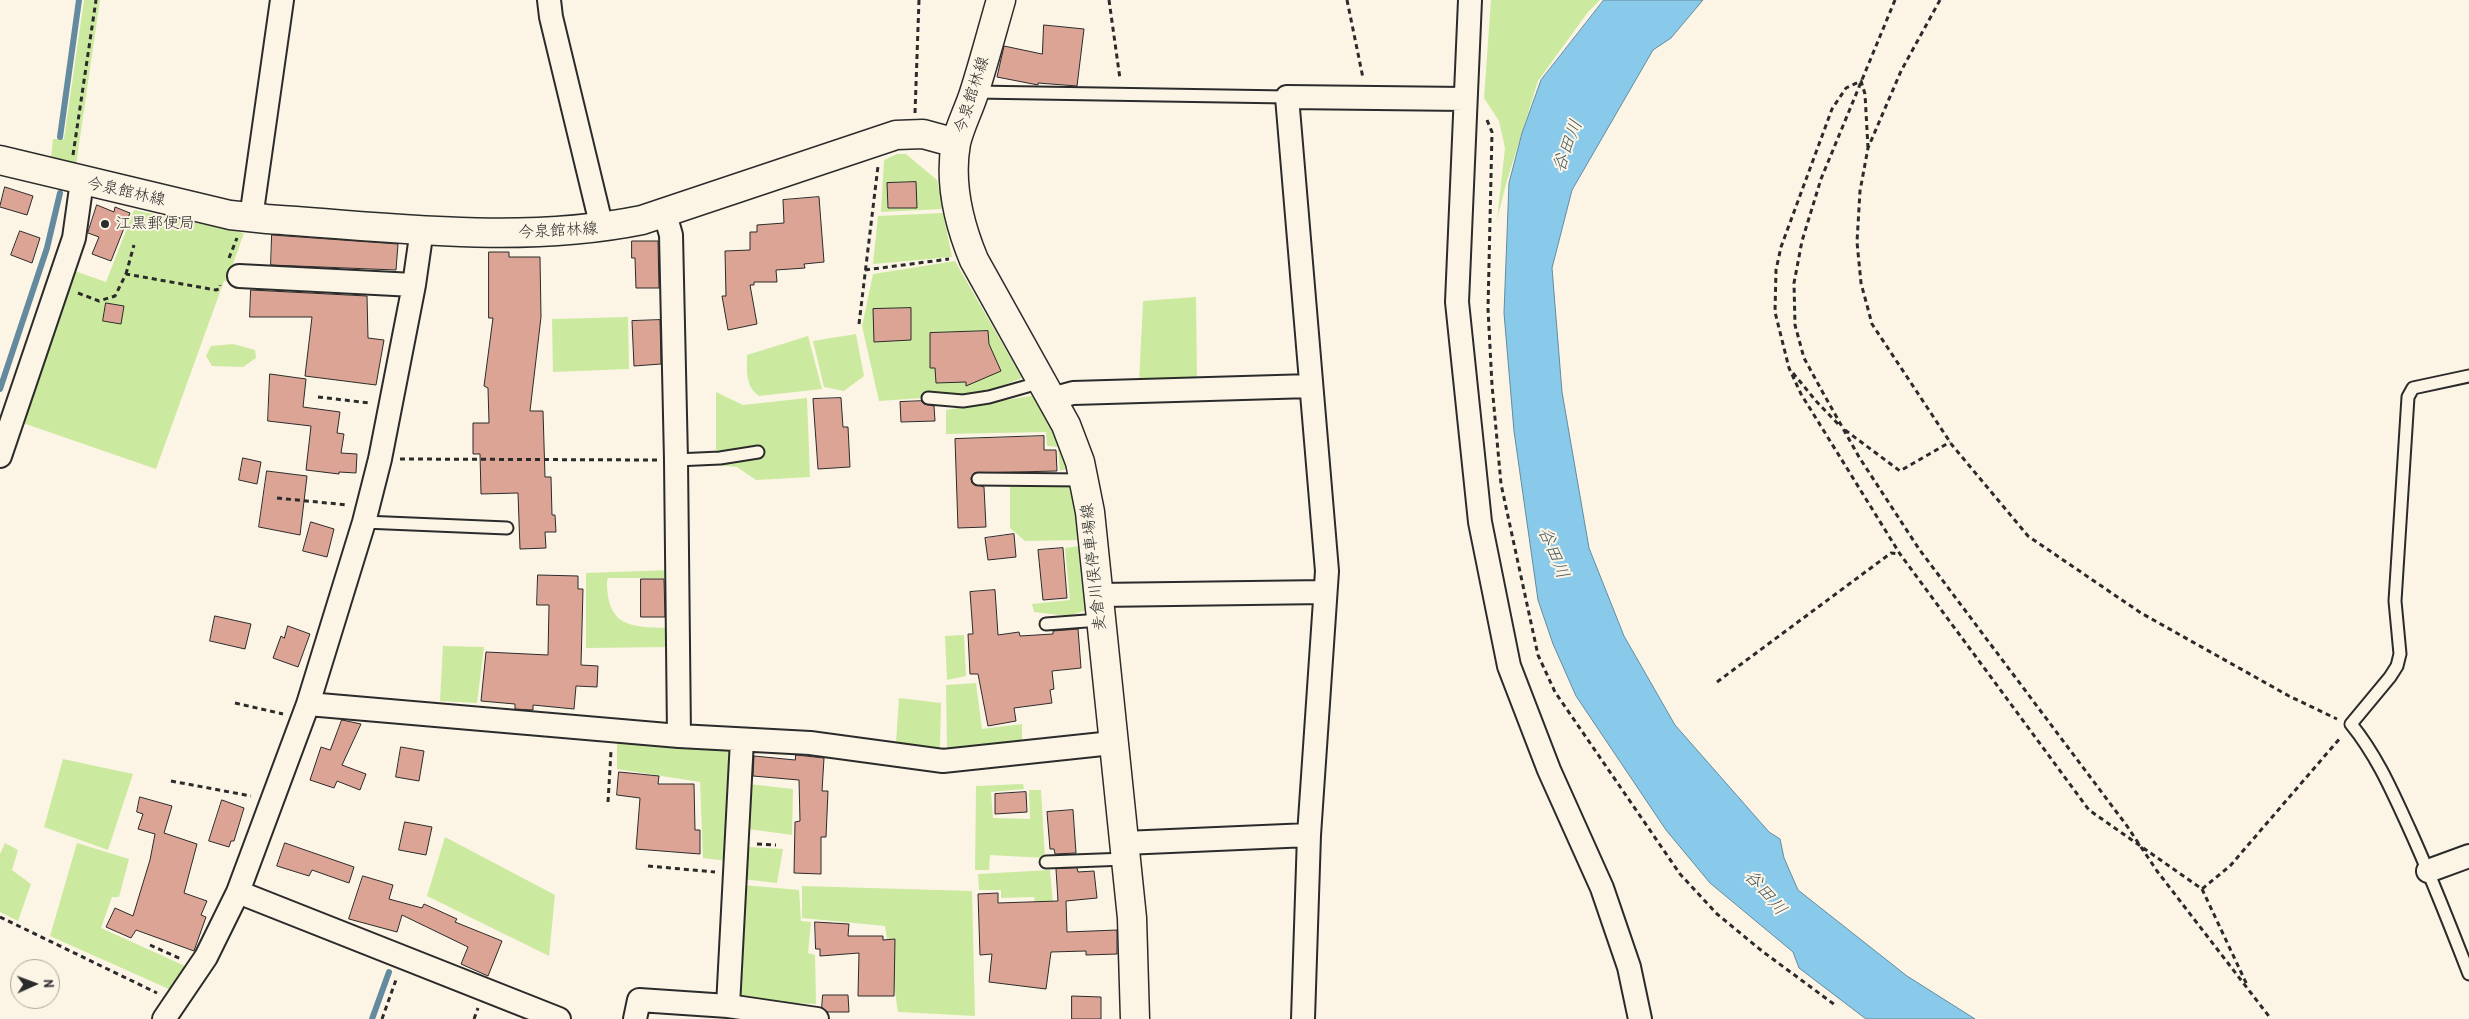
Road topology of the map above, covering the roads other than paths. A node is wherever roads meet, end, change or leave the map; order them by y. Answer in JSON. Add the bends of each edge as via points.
{"nodes":[{"id":1,"x":282,"y":0,"type":"edge"},
{"id":2,"x":549,"y":0,"type":"edge"},
{"id":3,"x":1001,"y":0,"type":"edge"},
{"id":4,"x":1470,"y":0,"type":"edge"},
{"id":5,"x":974,"y":92,"type":"junction"},
{"id":6,"x":1287,"y":97,"type":"junction"},
{"id":7,"x":1466,"y":99,"type":"junction"},
{"id":8,"x":956,"y":143,"type":"junction"},
{"id":9,"x":0,"y":160,"type":"edge"},
{"id":10,"x":77,"y":171,"type":"junction"},
{"id":11,"x":666,"y":214,"type":"junction"},
{"id":12,"x":246,"y":223,"type":"junction"},
{"id":13,"x":602,"y":228,"type":"junction"},
{"id":14,"x":422,"y":229,"type":"junction"},
{"id":15,"x":229,"y":274,"type":"road end"},
{"id":16,"x":414,"y":285,"type":"junction"},
{"id":17,"x":2469,"y":376,"type":"edge"},
{"id":18,"x":1311,"y":386,"type":"junction"},
{"id":19,"x":1047,"y":390,"type":"junction"},
{"id":20,"x":928,"y":398,"type":"dead end"},
{"id":21,"x":758,"y":452,"type":"dead end"},
{"id":22,"x":0,"y":456,"type":"edge"},
{"id":23,"x":676,"y":460,"type":"junction"},
{"id":24,"x":978,"y":480,"type":"dead end"},
{"id":25,"x":1083,"y":480,"type":"junction"},
{"id":26,"x":365,"y":514,"type":"junction"},
{"id":27,"x":507,"y":528,"type":"dead end"},
{"id":28,"x":1325,"y":592,"type":"junction"},
{"id":29,"x":1099,"y":608,"type":"junction"},
{"id":30,"x":1046,"y":624,"type":"dead end"},
{"id":31,"x":306,"y":711,"type":"junction"},
{"id":32,"x":679,"y":736,"type":"junction"},
{"id":33,"x":742,"y":740,"type":"junction"},
{"id":34,"x":1112,"y":743,"type":"junction"},
{"id":35,"x":1309,"y":835,"type":"junction"},
{"id":36,"x":1125,"y":851,"type":"junction"},
{"id":37,"x":2469,"y":856,"type":"edge"},
{"id":38,"x":1046,"y":862,"type":"dead end"},
{"id":39,"x":2428,"y":870,"type":"junction"},
{"id":40,"x":238,"y":892,"type":"junction"},
{"id":41,"x":2469,"y":974,"type":"edge"},
{"id":42,"x":728,"y":1006,"type":"junction"},
{"id":43,"x":170,"y":1011,"type":"edge"},
{"id":44,"x":559,"y":1019,"type":"edge"},
{"id":45,"x":635,"y":1019,"type":"edge"},
{"id":46,"x":817,"y":1019,"type":"edge"},
{"id":47,"x":1135,"y":1019,"type":"edge"},
{"id":48,"x":1303,"y":1019,"type":"edge"},
{"id":49,"x":1640,"y":1019,"type":"edge"}],
"edges":[{"from":1,"to":12,"type":"street"},
{"from":2,"to":13,"type":"street"},
{"from":3,"to":5,"type":"main road","name":"今泉館林線"},
{"from":4,"to":7,"type":"street"},
{"from":5,"to":6,"type":"lane"},
{"from":5,"to":8,"type":"main road","name":"今泉館林線"},
{"from":6,"to":7,"type":"street"},
{"from":6,"to":18,"type":"street"},
{"from":7,"to":49,"type":"street","via":[[1457,302],[1480,522],[1508,666],[1549,770],[1602,888],[1629,967]]},
{"from":8,"to":11,"type":"main road","name":"今泉館林線","via":[[923,134],[896,135]]},
{"from":8,"to":19,"type":"main road","name":"麦倉川俣停車場線","via":[[956,197],[966,239],[974,260]]},
{"from":9,"to":10,"type":"main road","name":"今泉館林線"},
{"from":10,"to":12,"type":"main road","name":"今泉館林線"},
{"from":10,"to":22,"type":"street","via":[[74,238]]},
{"from":11,"to":13,"type":"main road","name":"今泉館林線"},
{"from":11,"to":23,"type":"street","via":[[671,235]]},
{"from":12,"to":14,"type":"main road","name":"今泉館林線"},
{"from":13,"to":14,"type":"main road","name":"今泉館林線","via":[[508,234]]},
{"from":14,"to":16,"type":"street"},
{"from":15,"to":16,"type":"street"},
{"from":16,"to":26,"type":"street","via":[[380,459]]},
{"from":17,"to":39,"type":"lane","via":[[2413,388],[2408,397],[2396,601],[2400,654],[2390,677],[2351,724],[2367,743],[2384,773]]},
{"from":18,"to":19,"type":"street","via":[[1073,393]]},
{"from":18,"to":28,"type":"street","via":[[1327,548]]},
{"from":19,"to":20,"type":"lane","via":[[972,399]]},
{"from":19,"to":25,"type":"main road","name":"麦倉川俣停車場線","via":[[1066,425]]},
{"from":21,"to":23,"type":"lane"},
{"from":23,"to":32,"type":"street"},
{"from":24,"to":25,"type":"lane"},
{"from":25,"to":29,"type":"main road","name":"麦倉川俣停車場線","via":[[1090,512]]},
{"from":26,"to":27,"type":"lane"},
{"from":26,"to":31,"type":"street"},
{"from":28,"to":29,"type":"street"},
{"from":28,"to":35,"type":"street"},
{"from":29,"to":30,"type":"lane"},
{"from":29,"to":34,"type":"main road","name":"麦倉川俣停車場線"},
{"from":31,"to":32,"type":"street"},
{"from":31,"to":40,"type":"street"},
{"from":32,"to":33,"type":"street"},
{"from":33,"to":34,"type":"street","via":[[810,743],[943,760]]},
{"from":33,"to":42,"type":"street"},
{"from":34,"to":36,"type":"main road","name":"麦倉川俣停車場線"},
{"from":35,"to":36,"type":"street"},
{"from":35,"to":48,"type":"street"},
{"from":36,"to":38,"type":"lane"},
{"from":36,"to":47,"type":"main road","name":"麦倉川俣停車場線","via":[[1132,918]]},
{"from":37,"to":39,"type":"street"},
{"from":39,"to":41,"type":"lane"},
{"from":40,"to":43,"type":"street","via":[[206,957]]},
{"from":40,"to":44,"type":"street"},
{"from":42,"to":45,"type":"street","via":[[639,1000]]},
{"from":42,"to":46,"type":"street"}]}
